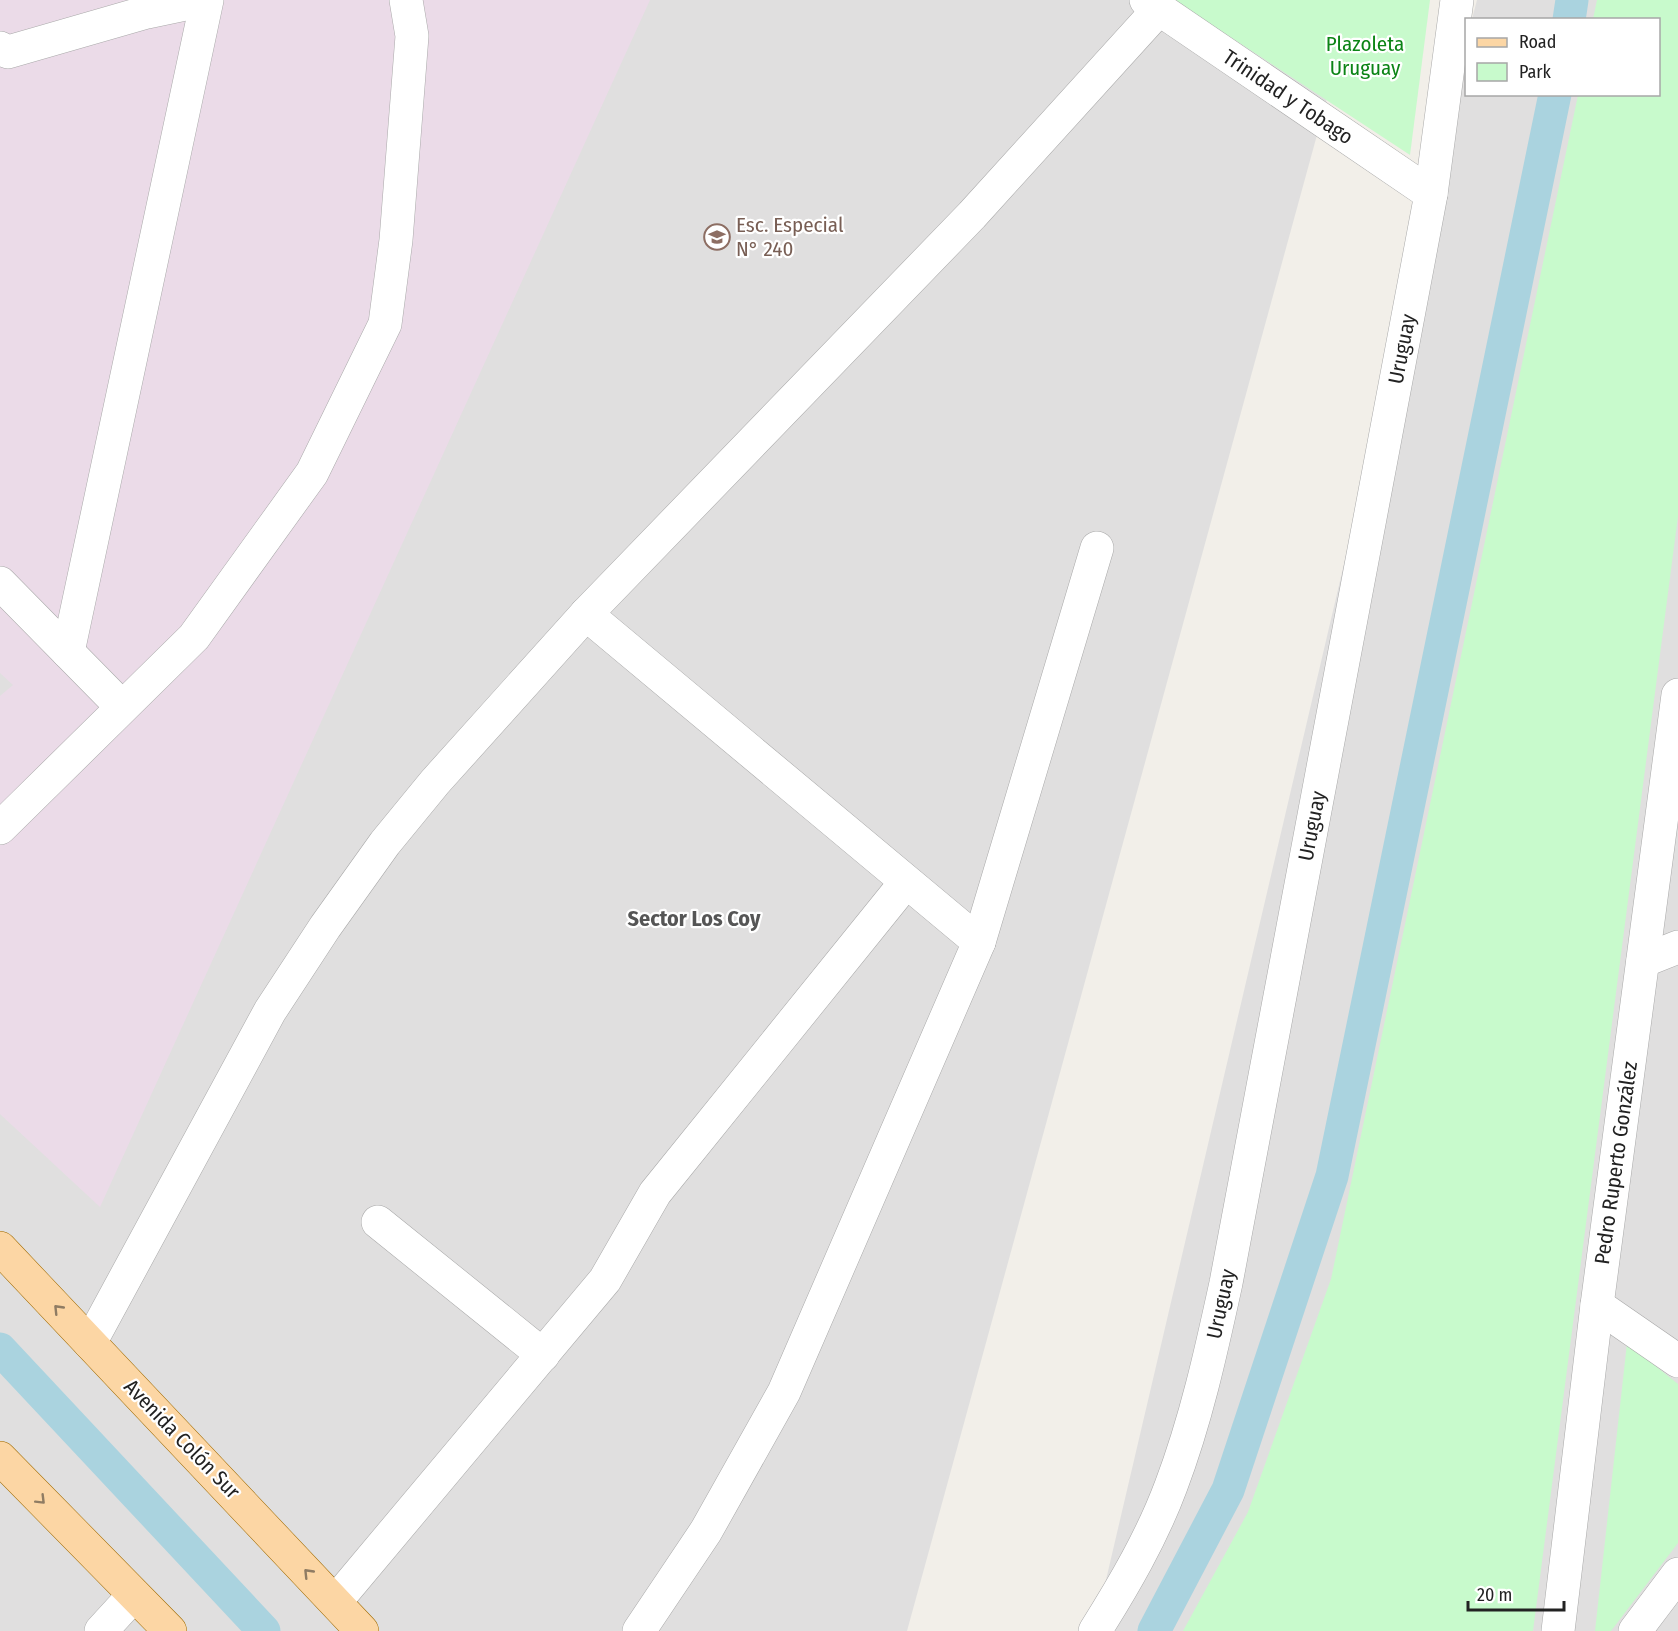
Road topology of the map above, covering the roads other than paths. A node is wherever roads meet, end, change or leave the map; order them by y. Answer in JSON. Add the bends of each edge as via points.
{"nodes":[{"id":1,"x":205,"y":0,"type":"edge"},
{"id":2,"x":406,"y":0,"type":"edge"},
{"id":3,"x":1457,"y":0,"type":"edge"},
{"id":4,"x":1152,"y":4,"type":"edge"},
{"id":5,"x":0,"y":48,"type":"edge"},
{"id":6,"x":1431,"y":194,"type":"junction"},
{"id":7,"x":1097,"y":548,"type":"dead end"},
{"id":8,"x":0,"y":583,"type":"edge"},
{"id":9,"x":586,"y":614,"type":"junction"},
{"id":10,"x":68,"y":652,"type":"junction"},
{"id":11,"x":1678,"y":695,"type":"edge"},
{"id":12,"x":122,"y":707,"type":"junction"},
{"id":13,"x":0,"y":828,"type":"edge"},
{"id":14,"x":906,"y":882,"type":"junction"},
{"id":15,"x":979,"y":942,"type":"junction"},
{"id":16,"x":1678,"y":947,"type":"edge"},
{"id":17,"x":1643,"y":961,"type":"junction"},
{"id":18,"x":378,"y":1222,"type":"dead end"},
{"id":19,"x":0,"y":1248,"type":"edge"},
{"id":20,"x":1597,"y":1305,"type":"junction"},
{"id":21,"x":90,"y":1343,"type":"junction"},
{"id":22,"x":543,"y":1355,"type":"junction"},
{"id":23,"x":1678,"y":1361,"type":"edge"},
{"id":24,"x":0,"y":1458,"type":"edge"},
{"id":25,"x":1678,"y":1574,"type":"edge"},
{"id":26,"x":134,"y":1595,"type":"junction"},
{"id":27,"x":336,"y":1601,"type":"junction"},
{"id":28,"x":101,"y":1631,"type":"edge"},
{"id":29,"x":170,"y":1631,"type":"edge"},
{"id":30,"x":362,"y":1631,"type":"edge"},
{"id":31,"x":639,"y":1631,"type":"edge"},
{"id":32,"x":1095,"y":1631,"type":"edge"},
{"id":33,"x":1558,"y":1631,"type":"edge"},
{"id":34,"x":1635,"y":1631,"type":"edge"}],
"edges":[{"from":1,"to":5,"type":"street","via":[[147,12],[8,52]]},
{"from":1,"to":10,"type":"street"},
{"from":2,"to":12,"type":"street","via":[[412,36],[396,240],[385,324],[312,473],[194,637]]},
{"from":3,"to":6,"type":"street","name":"Uruguay"},
{"from":4,"to":6,"type":"street","name":"Trinidad y Tobago"},
{"from":4,"to":9,"type":"street","via":[[972,215]]},
{"from":6,"to":32,"type":"street","name":"Uruguay","via":[[1231,1260],[1203,1387],[1171,1486],[1131,1573]]},
{"from":7,"to":15,"type":"street"},
{"from":8,"to":10,"type":"street"},
{"from":9,"to":14,"type":"street"},
{"from":9,"to":21,"type":"street","via":[[435,782],[325,927],[270,1011]]},
{"from":10,"to":12,"type":"street"},
{"from":11,"to":17,"type":"street","name":"Pedro Ruperto González"},
{"from":12,"to":13,"type":"street"},
{"from":14,"to":15,"type":"street"},
{"from":14,"to":22,"type":"street","via":[[655,1193],[605,1280]]},
{"from":15,"to":31,"type":"street","via":[[784,1392],[706,1531]]},
{"from":16,"to":17,"type":"street"},
{"from":17,"to":20,"type":"street","name":"Pedro Ruperto González"},
{"from":18,"to":22,"type":"street"},
{"from":21,"to":19,"type":"main road","name":"Avenida Colón Sur","one_way":true},
{"from":20,"to":23,"type":"street"},
{"from":20,"to":33,"type":"street","name":"Pedro Ruperto González"},
{"from":27,"to":21,"type":"main road","name":"Avenida Colón Sur","one_way":true},
{"from":22,"to":27,"type":"street"},
{"from":24,"to":26,"type":"main road","one_way":true},
{"from":25,"to":34,"type":"street"},
{"from":26,"to":28,"type":"street"},
{"from":26,"to":29,"type":"main road"},
{"from":27,"to":30,"type":"main road","name":"Avenida Colón Sur"}]}
